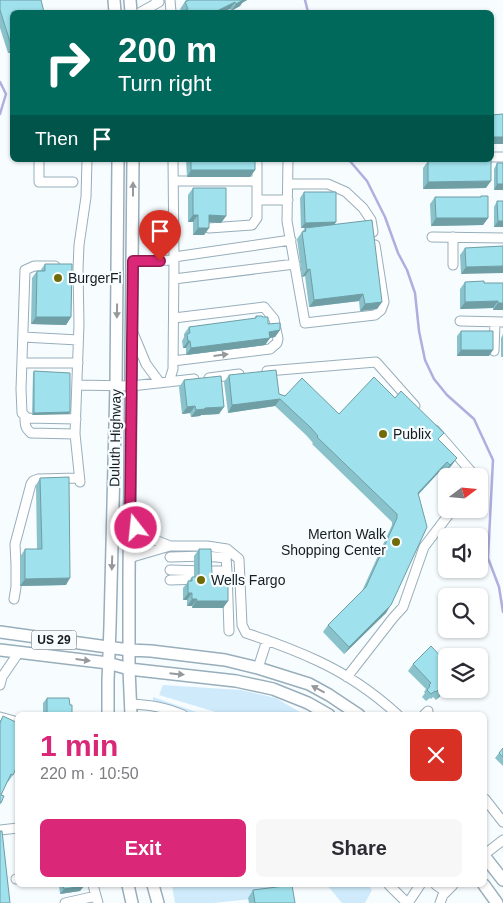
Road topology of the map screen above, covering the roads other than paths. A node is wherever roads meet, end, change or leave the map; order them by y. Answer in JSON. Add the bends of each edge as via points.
{"nodes":[{"id":1,"x":170,"y":0,"type":"edge"},
{"id":2,"x":158,"y":1,"type":"edge"},
{"id":3,"x":144,"y":10,"type":"edge"},
{"id":4,"x":39,"y":162,"type":"edge"},
{"id":5,"x":87,"y":162,"type":"edge"},
{"id":6,"x":118,"y":162,"type":"edge"},
{"id":7,"x":133,"y":162,"type":"edge"},
{"id":8,"x":174,"y":162,"type":"edge"},
{"id":9,"x":257,"y":162,"type":"edge"},
{"id":10,"x":288,"y":162,"type":"edge"},
{"id":11,"x":174,"y":181,"type":"junction"},
{"id":12,"x":257,"y":181,"type":"junction"},
{"id":13,"x":73,"y":182,"type":"dead end"},
{"id":14,"x":288,"y":184,"type":"junction"},
{"id":15,"x":257,"y":200,"type":"junction"},
{"id":16,"x":288,"y":200,"type":"junction"},
{"id":17,"x":209,"y":228,"type":"edge"},
{"id":18,"x":432,"y":237,"type":"dead end"},
{"id":19,"x":453,"y":237,"type":"junction"},
{"id":20,"x":503,"y":238,"type":"edge"},
{"id":21,"x":291,"y":240,"type":"junction"},
{"id":22,"x":174,"y":259,"type":"junction"},
{"id":23,"x":133,"y":261,"type":"junction"},
{"id":24,"x":295,"y":264,"type":"junction"},
{"id":25,"x":69,"y":266,"type":"junction"},
{"id":26,"x":453,"y":266,"type":"dead end"},
{"id":27,"x":174,"y":279,"type":"junction"},
{"id":28,"x":174,"y":318,"type":"junction"},
{"id":29,"x":460,"y":321,"type":"dead end"},
{"id":30,"x":499,"y":322,"type":"edge"},
{"id":31,"x":132,"y":331,"type":"junction"},
{"id":32,"x":23,"y":338,"type":"junction"},
{"id":33,"x":78,"y":340,"type":"junction"},
{"id":34,"x":494,"y":351,"type":"edge"},
{"id":35,"x":173,"y":361,"type":"junction"},
{"id":36,"x":22,"y":362,"type":"junction"},
{"id":37,"x":78,"y":363,"type":"junction"},
{"id":38,"x":165,"y":382,"type":"junction"},
{"id":39,"x":77,"y":385,"type":"junction"},
{"id":40,"x":116,"y":385,"type":"junction"},
{"id":41,"x":131,"y":386,"type":"junction"},
{"id":42,"x":420,"y":412,"type":"edge"},
{"id":43,"x":25,"y":416,"type":"junction"},
{"id":44,"x":76,"y":419,"type":"junction"},
{"id":45,"x":432,"y":426,"type":"edge"},
{"id":46,"x":76,"y":434,"type":"junction"},
{"id":47,"x":468,"y":468,"type":"edge"},
{"id":48,"x":446,"y":518,"type":"edge"},
{"id":49,"x":130,"y":520,"type":"junction"},
{"id":50,"x":170,"y":546,"type":"junction"},
{"id":51,"x":129,"y":558,"type":"junction"},
{"id":52,"x":227,"y":570,"type":"junction"},
{"id":53,"x":14,"y":599,"type":"dead end"},
{"id":54,"x":228,"y":631,"type":"dead end"},
{"id":55,"x":0,"y":632,"type":"edge"},
{"id":56,"x":267,"y":640,"type":"junction"},
{"id":57,"x":109,"y":648,"type":"junction"},
{"id":58,"x":0,"y":650,"type":"edge"},
{"id":59,"x":129,"y":650,"type":"junction"},
{"id":60,"x":19,"y":652,"type":"junction"},
{"id":61,"x":108,"y":664,"type":"junction"},
{"id":62,"x":129,"y":668,"type":"junction"},
{"id":63,"x":258,"y":668,"type":"junction"},
{"id":64,"x":1,"y":677,"type":"edge"},
{"id":65,"x":346,"y":677,"type":"junction"},
{"id":66,"x":131,"y":710,"type":"edge"},
{"id":67,"x":108,"y":712,"type":"edge"},
{"id":68,"x":176,"y":712,"type":"edge"},
{"id":69,"x":324,"y":712,"type":"edge"},
{"id":70,"x":354,"y":712,"type":"edge"},
{"id":71,"x":394,"y":712,"type":"edge"},
{"id":72,"x":0,"y":717,"type":"edge"},
{"id":73,"x":15,"y":721,"type":"edge"},
{"id":74,"x":487,"y":802,"type":"edge"},
{"id":75,"x":503,"y":822,"type":"edge"},
{"id":76,"x":15,"y":828,"type":"edge"},
{"id":77,"x":0,"y":830,"type":"edge"},
{"id":78,"x":503,"y":840,"type":"edge"},
{"id":79,"x":487,"y":854,"type":"edge"},
{"id":80,"x":487,"y":859,"type":"edge"},
{"id":81,"x":503,"y":880,"type":"edge"},
{"id":82,"x":128,"y":887,"type":"edge"},
{"id":83,"x":154,"y":887,"type":"edge"},
{"id":84,"x":391,"y":887,"type":"edge"},
{"id":85,"x":419,"y":887,"type":"edge"},
{"id":86,"x":439,"y":887,"type":"edge"},
{"id":87,"x":450,"y":887,"type":"edge"},
{"id":88,"x":485,"y":887,"type":"edge"},
{"id":89,"x":446,"y":892,"type":"junction"},
{"id":90,"x":97,"y":899,"type":"edge"},
{"id":91,"x":65,"y":903,"type":"edge"},
{"id":92,"x":132,"y":903,"type":"edge"},
{"id":93,"x":158,"y":903,"type":"edge"},
{"id":94,"x":408,"y":903,"type":"edge"},
{"id":95,"x":440,"y":903,"type":"edge"},
{"id":96,"x":497,"y":903,"type":"edge"}],
"edges":[{"from":1,"to":2,"type":"street"},
{"from":2,"to":3,"type":"street"},
{"from":4,"to":13,"type":"street","via":[[40,182]]},
{"from":5,"to":25,"type":"street","via":[[79,245]]},
{"from":6,"to":40,"type":"main road","name":"Duluth Highway","one_way":true},
{"from":23,"to":7,"type":"main road","name":"Duluth Highway","one_way":true},
{"from":8,"to":11,"type":"street"},
{"from":9,"to":12,"type":"street"},
{"from":10,"to":14,"type":"street"},
{"from":11,"to":12,"type":"street"},
{"from":11,"to":22,"type":"street"},
{"from":12,"to":15,"type":"street"},
{"from":14,"to":16,"type":"street"},
{"from":14,"to":24,"type":"street","via":[[328,184],[346,192],[363,208],[371,220],[384,302],[381,310],[376,315],[305,323]]},
{"from":15,"to":16,"type":"street"},
{"from":15,"to":17,"type":"street","via":[[257,218],[252,225]]},
{"from":16,"to":21,"type":"street","via":[[287,221]]},
{"from":18,"to":19,"type":"street"},
{"from":19,"to":20,"type":"street"},
{"from":19,"to":26,"type":"street"},
{"from":21,"to":22,"type":"street"},
{"from":21,"to":24,"type":"street"},
{"from":22,"to":23,"type":"street"},
{"from":22,"to":27,"type":"street"},
{"from":23,"to":31,"type":"main road","name":"Duluth Highway"},
{"from":24,"to":27,"type":"street"},
{"from":25,"to":32,"type":"street","via":[[34,266],[26,270]]},
{"from":25,"to":33,"type":"street"},
{"from":27,"to":28,"type":"street"},
{"from":28,"to":35,"type":"street"},
{"from":35,"to":28,"type":"street","one_way":true,"via":[[270,349],[278,339],[274,319],[264,307]]},
{"from":29,"to":30,"type":"street"},
{"from":30,"to":34,"type":"street"},
{"from":31,"to":38,"type":"street","via":[[146,364]]},
{"from":31,"to":41,"type":"main road","name":"Duluth Highway"},
{"from":32,"to":33,"type":"street"},
{"from":32,"to":36,"type":"street"},
{"from":33,"to":37,"type":"street"},
{"from":35,"to":38,"type":"street","via":[[173,369]]},
{"from":36,"to":37,"type":"street"},
{"from":36,"to":43,"type":"street","via":[[22,413]]},
{"from":37,"to":39,"type":"street"},
{"from":38,"to":41,"type":"street"},
{"from":38,"to":42,"type":"street","via":[[376,362]]},
{"from":39,"to":40,"type":"street"},
{"from":39,"to":44,"type":"street"},
{"from":40,"to":41,"type":"street"},
{"from":40,"to":57,"type":"main road","name":"Duluth Highway","one_way":true},
{"from":41,"to":49,"type":"main road","name":"Duluth Highway"},
{"from":43,"to":44,"type":"street"},
{"from":43,"to":46,"type":"street","via":[[26,429],[31,434]]},
{"from":44,"to":46,"type":"street"},
{"from":45,"to":47,"type":"street"},
{"from":46,"to":53,"type":"street","via":[[79,480],[38,480],[31,484],[15,544]]},
{"from":48,"to":65,"type":"street","via":[[424,547],[403,607]]},
{"from":49,"to":50,"type":"street","via":[[143,535]]},
{"from":49,"to":51,"type":"main road","name":"Duluth Highway"},
{"from":50,"to":51,"type":"street"},
{"from":50,"to":56,"type":"street","via":[[227,549],[240,559],[242,625],[246,633]]},
{"from":51,"to":59,"type":"main road","name":"Duluth Highway"},
{"from":52,"to":52,"type":"street","via":[[170,568]]},
{"from":52,"to":54,"type":"street"},
{"from":55,"to":57,"type":"main road","number":"US 29"},
{"from":56,"to":63,"type":"street"},
{"from":56,"to":65,"type":"street","via":[[319,661]]},
{"from":57,"to":59,"type":"main road","number":"US 29"},
{"from":57,"to":61,"type":"main road","name":"Duluth Highway"},
{"from":58,"to":60,"type":"main road","number":"US 29"},
{"from":59,"to":62,"type":"main road","name":"Duluth Highway"},
{"from":59,"to":63,"type":"main road","via":[[225,660]]},
{"from":60,"to":61,"type":"main road","number":"US 29","one_way":true},
{"from":60,"to":64,"type":"street"},
{"from":61,"to":62,"type":"main road"},
{"from":61,"to":67,"type":"main road","name":"Duluth Highway"},
{"from":62,"to":66,"type":"main road","name":"Duluth Highway"},
{"from":62,"to":69,"type":"main road","one_way":true,"via":[[236,681],[273,689]]},
{"from":70,"to":63,"type":"main road","one_way":true,"via":[[309,684]]},
{"from":65,"to":71,"type":"street"},
{"from":66,"to":68,"type":"street","via":[[153,705]]},
{"from":72,"to":73,"type":"street"},
{"from":74,"to":75,"type":"street"},
{"from":76,"to":77,"type":"street"},
{"from":78,"to":79,"type":"street"},
{"from":80,"to":81,"type":"main road"},
{"from":82,"to":92,"type":"main road"},
{"from":83,"to":93,"type":"main road"},
{"from":84,"to":94,"type":"street"},
{"from":85,"to":94,"type":"street"},
{"from":86,"to":89,"type":"street"},
{"from":87,"to":89,"type":"street"},
{"from":88,"to":96,"type":"main road"},
{"from":89,"to":95,"type":"street"},
{"from":90,"to":91,"type":"street"}]}
